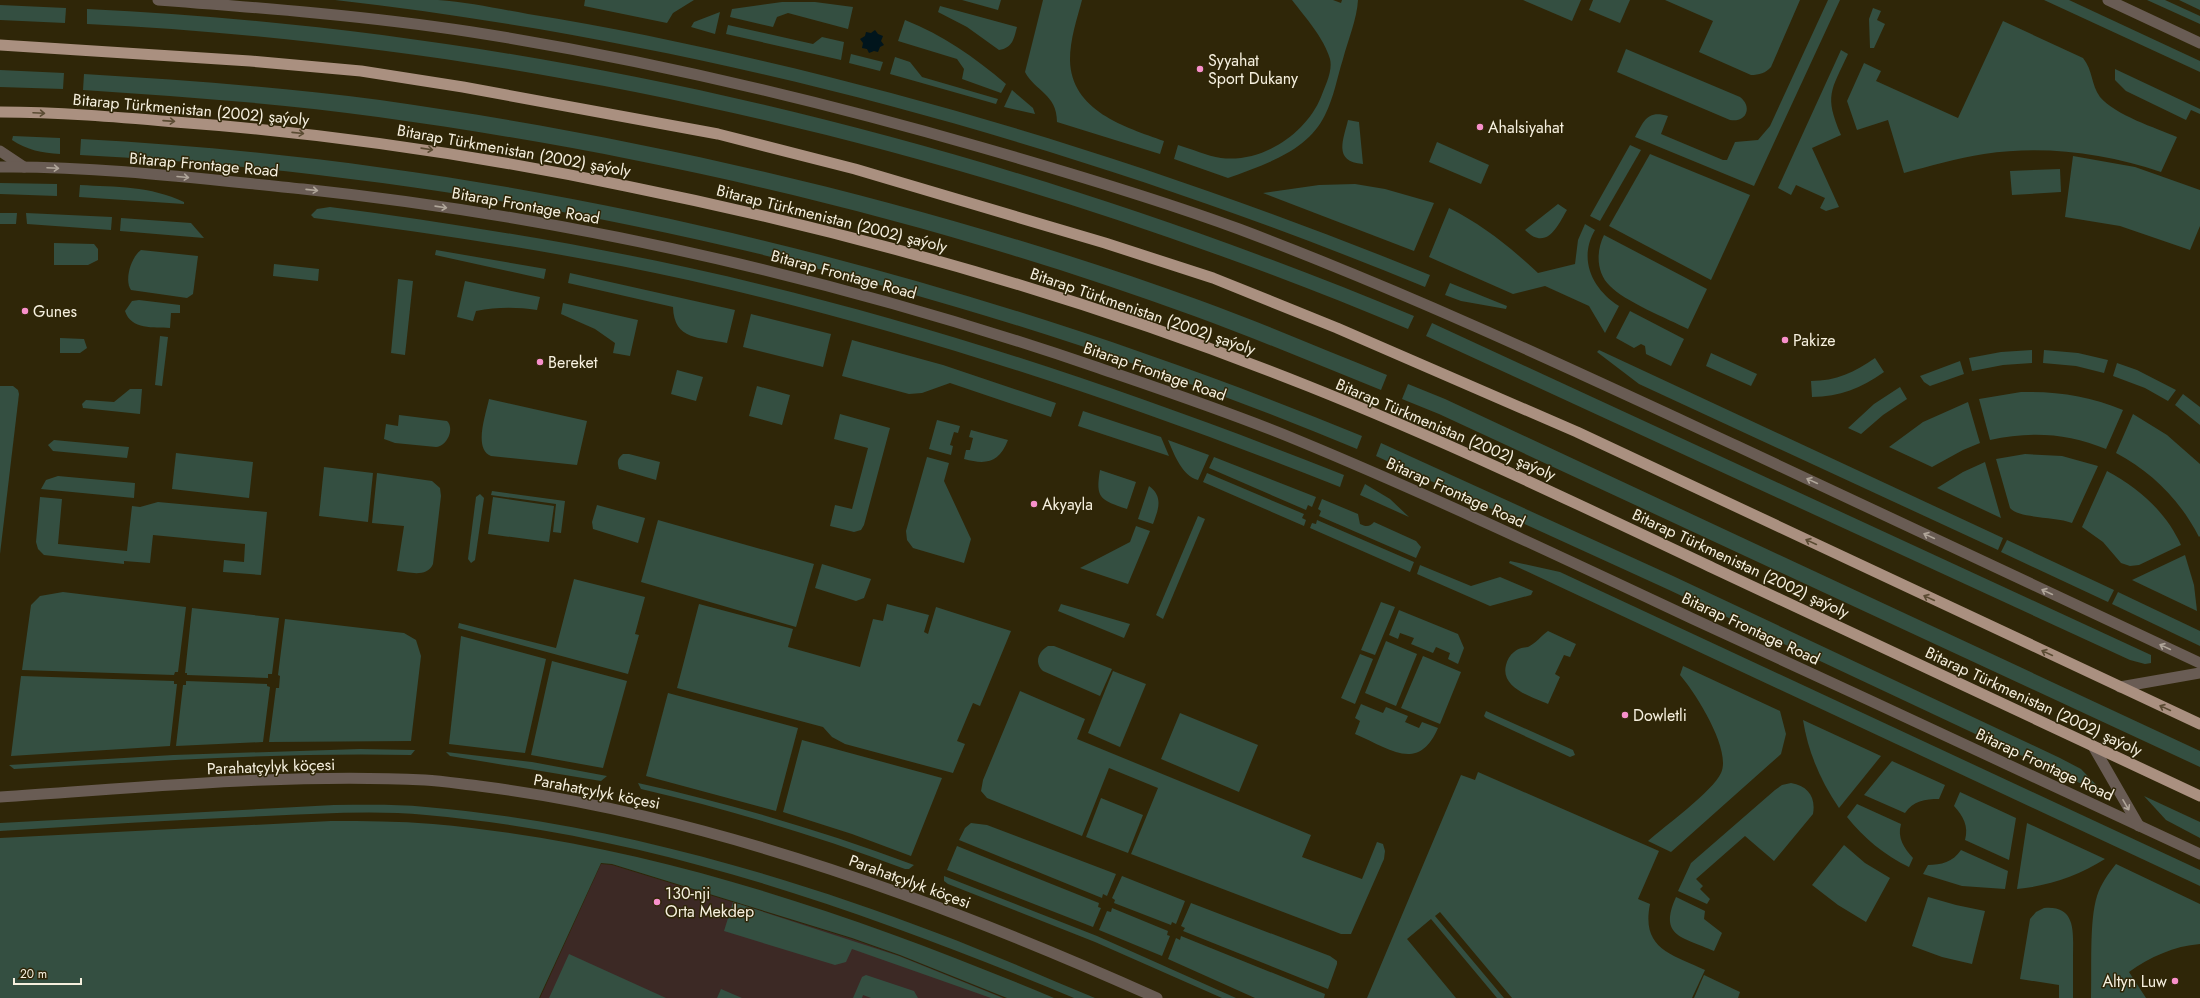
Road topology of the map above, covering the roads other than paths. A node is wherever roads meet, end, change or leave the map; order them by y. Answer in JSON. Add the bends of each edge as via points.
{"nodes":[{"id":1,"x":158,"y":0,"type":"edge"},
{"id":2,"x":2108,"y":0,"type":"edge"},
{"id":3,"x":2200,"y":43,"type":"edge"},
{"id":4,"x":0,"y":45,"type":"edge"},
{"id":5,"x":0,"y":112,"type":"edge"},
{"id":6,"x":0,"y":151,"type":"edge"},
{"id":7,"x":0,"y":167,"type":"edge"},
{"id":8,"x":24,"y":167,"type":"junction"},
{"id":9,"x":2200,"y":663,"type":"edge"},
{"id":10,"x":2200,"y":673,"type":"edge"},
{"id":11,"x":2120,"y":687,"type":"junction"},
{"id":12,"x":2200,"y":724,"type":"edge"},
{"id":13,"x":2093,"y":746,"type":"junction"},
{"id":14,"x":2200,"y":796,"type":"edge"},
{"id":15,"x":0,"y":797,"type":"edge"},
{"id":16,"x":2138,"y":826,"type":"junction"},
{"id":17,"x":2200,"y":854,"type":"edge"},
{"id":18,"x":1157,"y":998,"type":"edge"}],
"edges":[{"from":9,"to":1,"type":"street","one_way":true,"via":[[1606,385],[1430,307],[1234,227],[1122,190],[868,115],[735,83],[606,57],[471,32],[367,18]]},
{"from":2,"to":3,"type":"street"},
{"from":11,"to":4,"type":"main road","one_way":true,"via":[[1577,432],[1337,328],[1213,278],[1001,211],[718,134],[463,87],[362,71]]},
{"from":5,"to":13,"type":"main road","name":"Bitarap Türkmenistan (2002) şaýoly","one_way":true,"via":[[137,118],[250,127],[453,153],[713,204],[842,235],[981,273],[1081,304],[1310,387],[1541,487]]},
{"from":6,"to":8,"type":"street"},
{"from":7,"to":8,"type":"street","name":"Bitarap Frontage Road"},
{"from":8,"to":16,"type":"street","name":"Bitarap Frontage Road","one_way":true,"via":[[132,172],[349,194],[453,208],[571,228],[828,284],[966,324],[1191,399],[1296,439],[1530,543]]},
{"from":10,"to":11,"type":"street"},
{"from":12,"to":11,"type":"main road","one_way":true},
{"from":13,"to":14,"type":"main road","name":"Bitarap Türkmenistan (2002) şaýoly"},
{"from":13,"to":16,"type":"street","one_way":true},
{"from":15,"to":18,"type":"street","name":"Parahatçylyk köçesi","via":[[334,779],[426,780],[588,803],[693,828],[790,856],[918,899]]},
{"from":16,"to":17,"type":"street","name":"Bitarap Frontage Road"}]}
